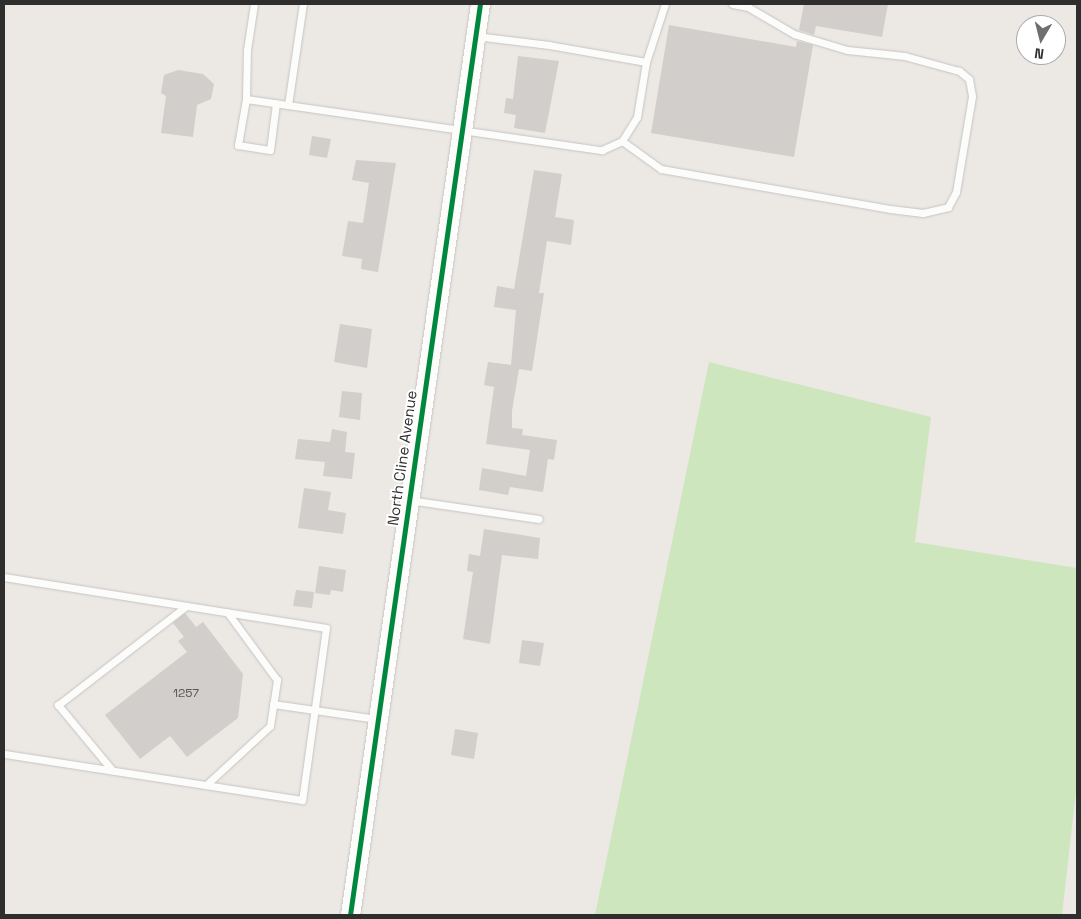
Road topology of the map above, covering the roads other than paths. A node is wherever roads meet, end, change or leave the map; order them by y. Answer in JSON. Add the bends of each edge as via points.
{"nodes":[{"id":1,"x":254,"y":4,"type":"edge"},
{"id":2,"x":303,"y":4,"type":"edge"},
{"id":3,"x":480,"y":4,"type":"edge"},
{"id":4,"x":664,"y":4,"type":"edge"},
{"id":5,"x":732,"y":4,"type":"edge"},
{"id":6,"x":475,"y":36,"type":"junction"},
{"id":7,"x":646,"y":62,"type":"junction"},
{"id":8,"x":246,"y":98,"type":"junction"},
{"id":9,"x":276,"y":103,"type":"junction"},
{"id":10,"x":288,"y":105,"type":"junction"},
{"id":11,"x":461,"y":130,"type":"junction"},
{"id":12,"x":622,"y":141,"type":"junction"},
{"id":13,"x":409,"y":500,"type":"junction"},
{"id":14,"x":539,"y":519,"type":"dead end"},
{"id":15,"x":4,"y":577,"type":"edge"},
{"id":16,"x":186,"y":606,"type":"junction"},
{"id":17,"x":227,"y":612,"type":"junction"},
{"id":18,"x":273,"y":704,"type":"junction"},
{"id":19,"x":315,"y":710,"type":"junction"},
{"id":20,"x":378,"y":720,"type":"junction"},
{"id":21,"x":4,"y":754,"type":"edge"},
{"id":22,"x":112,"y":770,"type":"junction"},
{"id":23,"x":206,"y":785,"type":"junction"},
{"id":24,"x":350,"y":915,"type":"edge"}],
"edges":[{"from":1,"to":8,"type":"lane","via":[[247,50]]},
{"from":2,"to":10,"type":"lane"},
{"from":3,"to":6,"type":"street","name":"North Cline Avenue"},
{"from":4,"to":7,"type":"lane"},
{"from":5,"to":12,"type":"lane","via":[[748,7],[794,34],[847,50],[905,56],[959,71],[969,79],[972,96],[956,192],[948,207],[923,213],[890,209],[661,169]]},
{"from":6,"to":7,"type":"lane"},
{"from":6,"to":11,"type":"street","name":"North Cline Avenue"},
{"from":7,"to":12,"type":"lane","via":[[637,118]]},
{"from":8,"to":9,"type":"lane"},
{"from":8,"to":9,"type":"lane","via":[[238,145],[270,150]]},
{"from":9,"to":10,"type":"lane"},
{"from":10,"to":11,"type":"lane"},
{"from":11,"to":12,"type":"lane","via":[[602,150]]},
{"from":11,"to":13,"type":"street","name":"North Cline Avenue"},
{"from":13,"to":14,"type":"lane"},
{"from":13,"to":20,"type":"street","name":"North Cline Avenue"},
{"from":15,"to":16,"type":"lane"},
{"from":16,"to":17,"type":"lane"},
{"from":16,"to":22,"type":"lane","via":[[58,705]]},
{"from":17,"to":18,"type":"lane","via":[[277,680]]},
{"from":17,"to":19,"type":"lane","via":[[326,628]]},
{"from":18,"to":19,"type":"lane"},
{"from":18,"to":23,"type":"lane","via":[[270,726]]},
{"from":19,"to":20,"type":"lane"},
{"from":19,"to":23,"type":"lane","via":[[302,800]]},
{"from":20,"to":24,"type":"street","name":"North Cline Avenue"},
{"from":21,"to":22,"type":"lane"},
{"from":22,"to":23,"type":"lane"}]}
